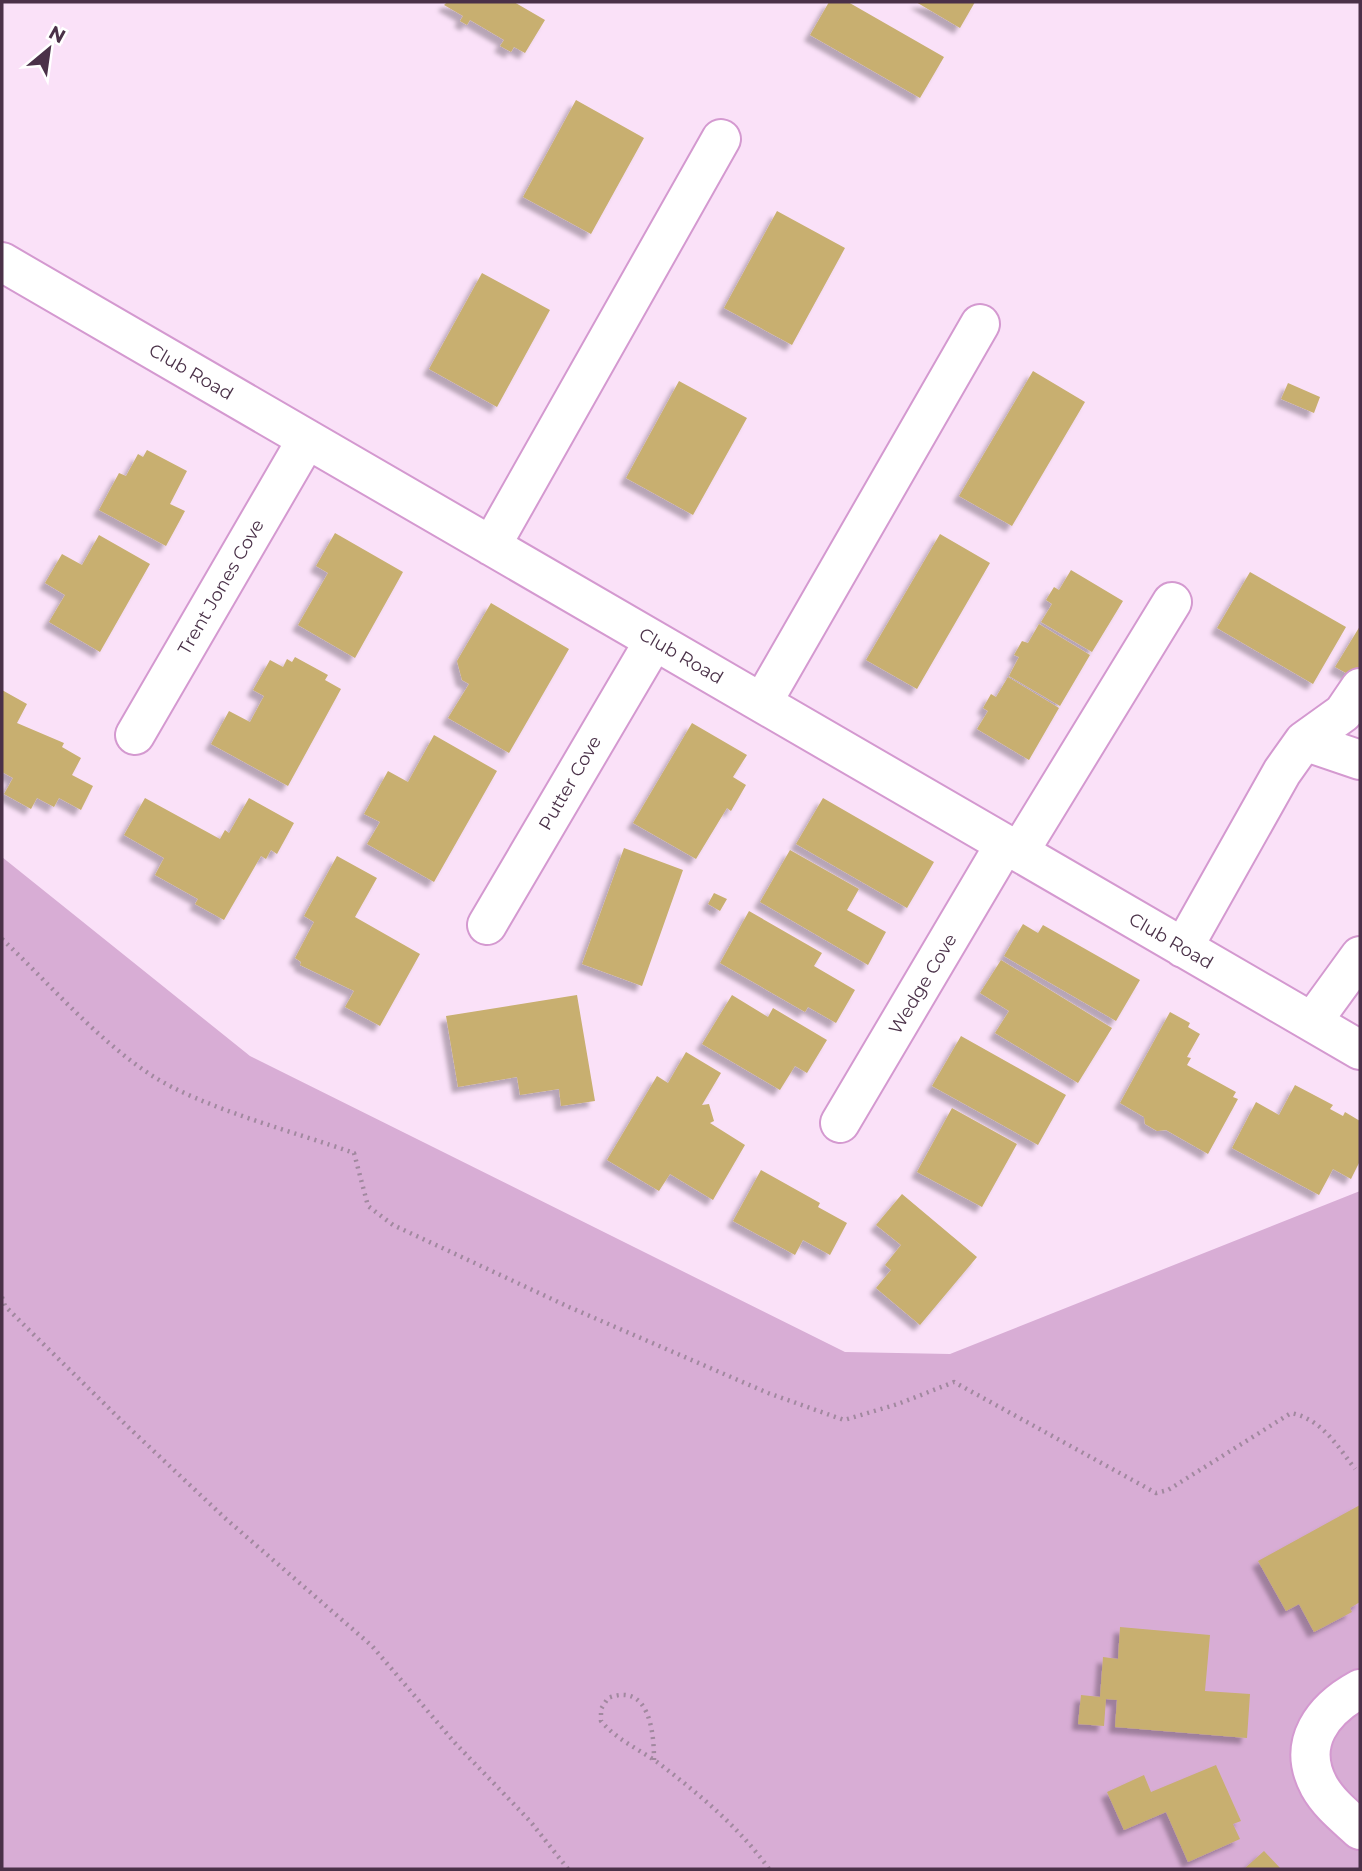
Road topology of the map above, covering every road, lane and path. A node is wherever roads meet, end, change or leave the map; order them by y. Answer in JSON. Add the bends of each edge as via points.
{"nodes":[{"id":1,"x":721,"y":139,"type":"dead end"},
{"id":2,"x":2,"y":262,"type":"edge"},
{"id":3,"x":979,"y":324,"type":"dead end"},
{"id":4,"x":307,"y":439,"type":"junction"},
{"id":5,"x":491,"y":546,"type":"junction"},
{"id":6,"x":1172,"y":603,"type":"dead end"},
{"id":7,"x":654,"y":640,"type":"junction"},
{"id":8,"x":1360,"y":688,"type":"edge"},
{"id":9,"x":762,"y":703,"type":"junction"},
{"id":10,"x":135,"y":735,"type":"dead end"},
{"id":11,"x":1304,"y":741,"type":"junction"},
{"id":12,"x":1360,"y":760,"type":"edge"},
{"id":13,"x":1012,"y":848,"type":"junction"},
{"id":14,"x":487,"y":925,"type":"dead end"},
{"id":15,"x":2,"y":939,"type":"edge"},
{"id":16,"x":1183,"y":947,"type":"junction"},
{"id":17,"x":1360,"y":956,"type":"edge"},
{"id":18,"x":1312,"y":1022,"type":"junction"},
{"id":19,"x":1360,"y":1050,"type":"edge"},
{"id":20,"x":841,"y":1123,"type":"dead end"},
{"id":21,"x":2,"y":1297,"type":"edge"},
{"id":22,"x":1355,"y":1469,"type":"dead end"},
{"id":23,"x":1360,"y":1689,"type":"edge"},
{"id":24,"x":654,"y":1760,"type":"junction"},
{"id":25,"x":1360,"y":1830,"type":"edge"},
{"id":26,"x":568,"y":1869,"type":"edge"},
{"id":27,"x":769,"y":1869,"type":"edge"}],
"edges":[{"from":1,"to":5,"type":"street"},
{"from":2,"to":4,"type":"street","name":"Club Road"},
{"from":3,"to":9,"type":"street"},
{"from":4,"to":5,"type":"street","name":"Club Road"},
{"from":4,"to":10,"type":"street","name":"Trent Jones Cove"},
{"from":5,"to":7,"type":"street","name":"Club Road"},
{"from":6,"to":13,"type":"street","name":"Wedge Cove"},
{"from":7,"to":9,"type":"street","name":"Club Road"},
{"from":7,"to":14,"type":"street","name":"Putter Cove"},
{"from":8,"to":11,"type":"street","via":[[1343,713]]},
{"from":9,"to":13,"type":"street","name":"Club Road"},
{"from":11,"to":12,"type":"street"},
{"from":11,"to":16,"type":"street"},
{"from":13,"to":16,"type":"street","name":"Club Road"},
{"from":13,"to":20,"type":"street","name":"Wedge Cove"},
{"from":15,"to":22,"type":"path","via":[[102,1037],[152,1076],[212,1103],[354,1153],[368,1206],[393,1225],[768,1394],[844,1420],[954,1382],[1156,1493],[1168,1490],[1291,1413],[1306,1416],[1330,1436]]},
{"from":16,"to":18,"type":"street","name":"Club Road"},
{"from":17,"to":18,"type":"street"},
{"from":18,"to":19,"type":"street","name":"Club Road"},
{"from":21,"to":26,"type":"path","via":[[12,1313],[125,1425],[372,1646]]},
{"from":23,"to":25,"type":"street","via":[[1328,1710],[1312,1745],[1319,1786]]},
{"from":24,"to":24,"type":"path","via":[[654,1734],[644,1707],[632,1696],[620,1693],[608,1698],[601,1721]]},
{"from":24,"to":27,"type":"path","via":[[723,1816],[757,1849]]}]}
